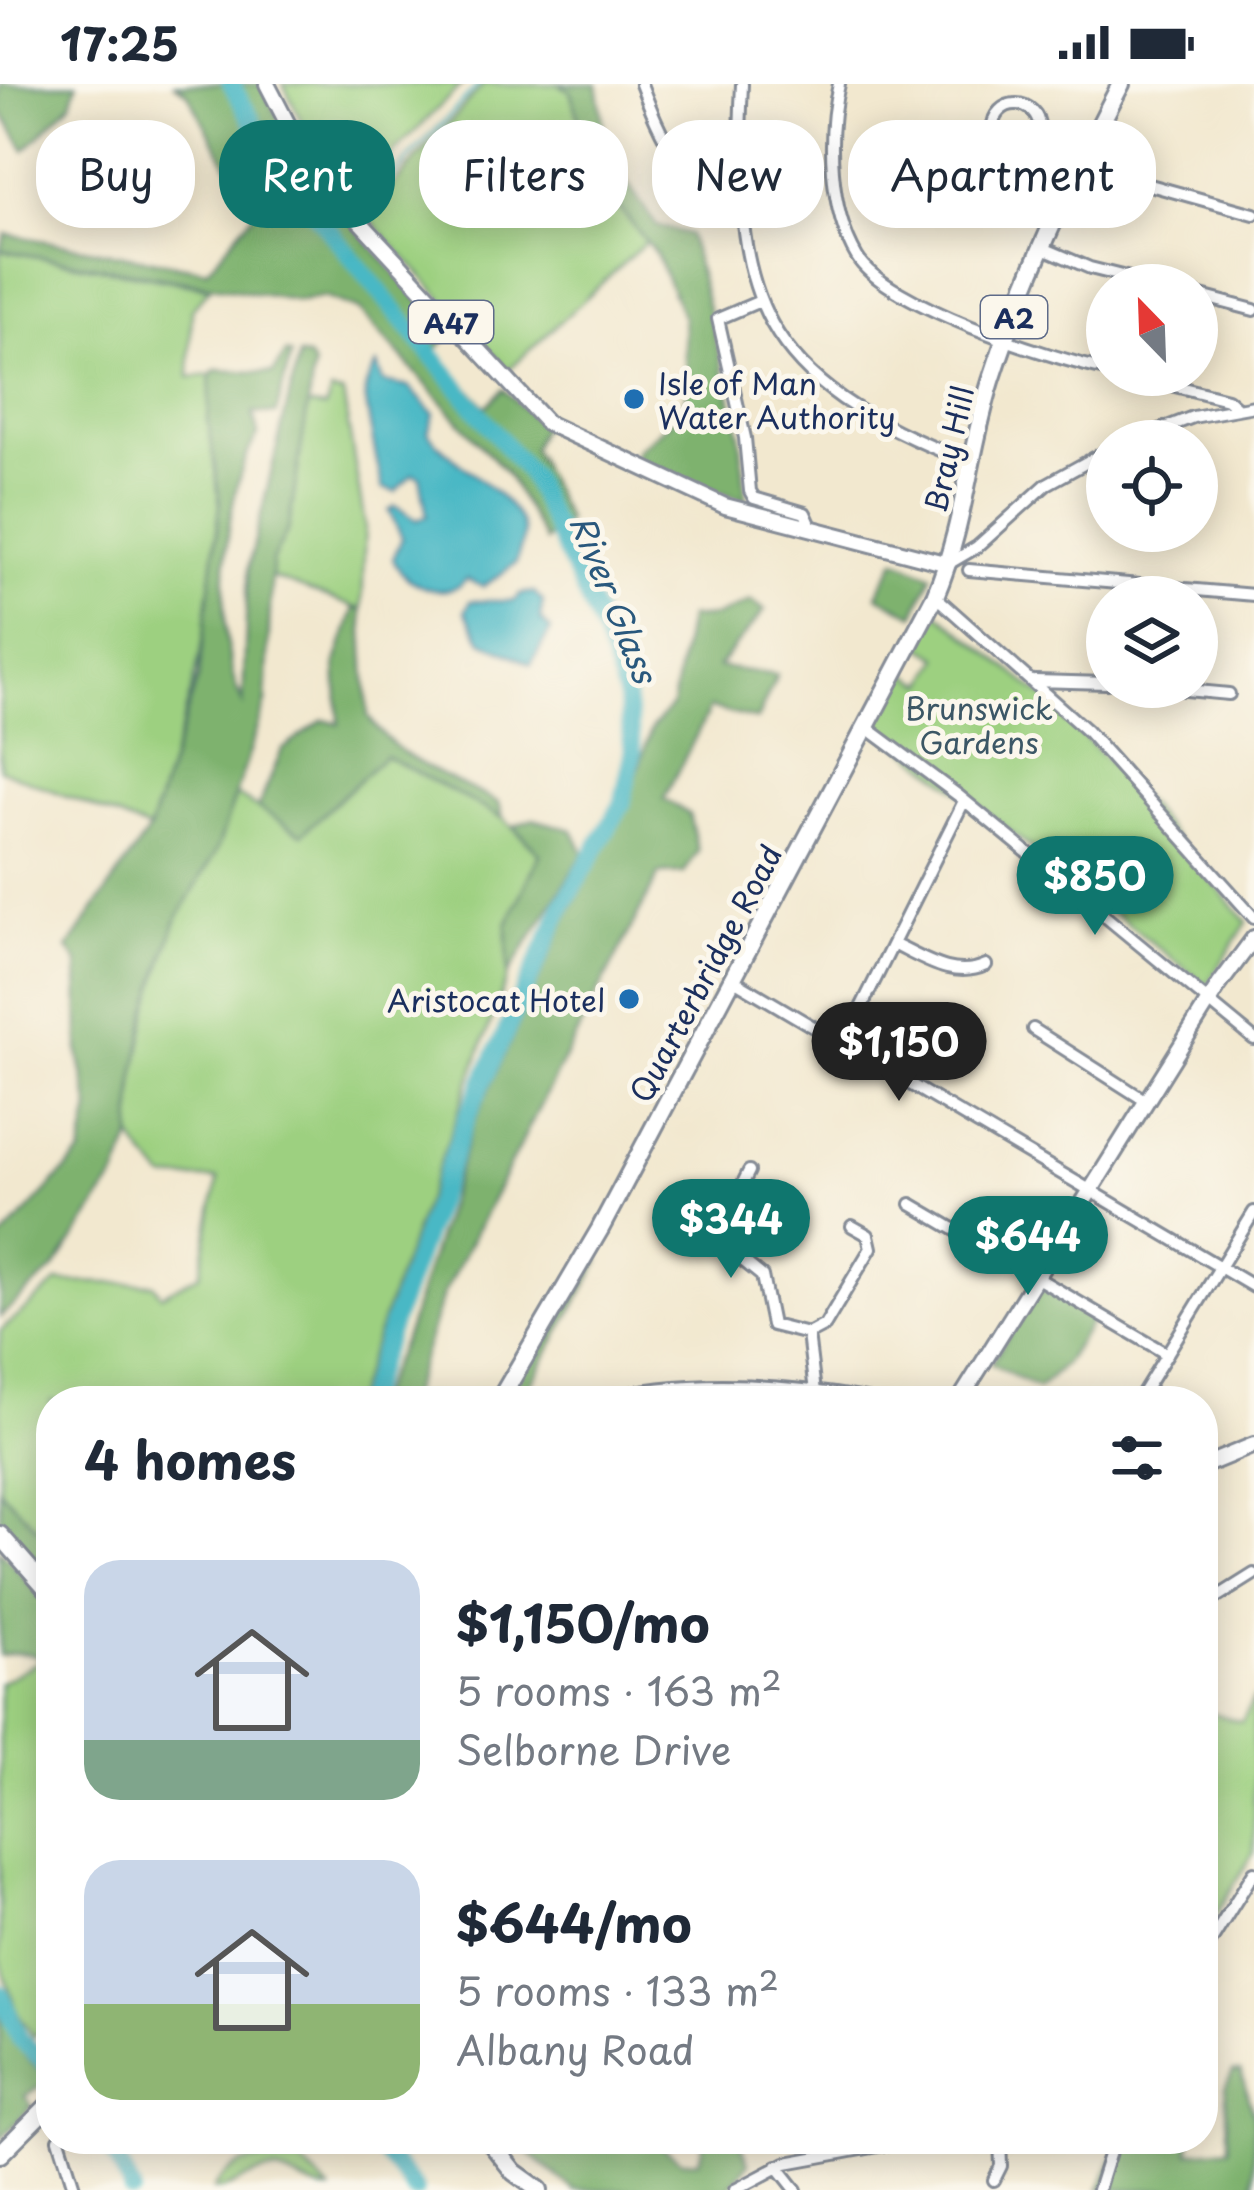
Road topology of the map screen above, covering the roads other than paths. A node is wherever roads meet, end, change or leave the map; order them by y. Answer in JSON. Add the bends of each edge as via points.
{"nodes":[{"id":1,"x":267,"y":84,"type":"edge"},
{"id":2,"x":641,"y":84,"type":"edge"},
{"id":3,"x":742,"y":84,"type":"edge"},
{"id":4,"x":839,"y":84,"type":"edge"},
{"id":5,"x":1121,"y":84,"type":"edge"},
{"id":6,"x":657,"y":120,"type":"edge"},
{"id":7,"x":741,"y":120,"type":"edge"},
{"id":8,"x":995,"y":120,"type":"edge"},
{"id":9,"x":1035,"y":120,"type":"edge"},
{"id":10,"x":1102,"y":120,"type":"edge"},
{"id":11,"x":1156,"y":184,"type":"edge"},
{"id":12,"x":1254,"y":214,"type":"edge"},
{"id":13,"x":741,"y":228,"type":"edge"},
{"id":14,"x":1050,"y":228,"type":"edge"},
{"id":15,"x":1041,"y":247,"type":"junction"},
{"id":16,"x":1086,"y":266,"type":"edge"},
{"id":17,"x":760,"y":301,"type":"junction"},
{"id":18,"x":1218,"y":301,"type":"edge"},
{"id":19,"x":1254,"y":310,"type":"edge"},
{"id":20,"x":1006,"y":338,"type":"junction"},
{"id":21,"x":1086,"y":363,"type":"edge"},
{"id":22,"x":1215,"y":396,"type":"edge"},
{"id":23,"x":1246,"y":406,"type":"edge"},
{"id":24,"x":1200,"y":420,"type":"edge"},
{"id":25,"x":969,"y":462,"type":"junction"},
{"id":26,"x":1086,"y":463,"type":"edge"},
{"id":27,"x":811,"y":524,"type":"junction"},
{"id":28,"x":948,"y":564,"type":"junction"},
{"id":29,"x":969,"y":570,"type":"dead end"},
{"id":30,"x":1254,"y":595,"type":"edge"},
{"id":31,"x":935,"y":596,"type":"junction"},
{"id":32,"x":1035,"y":681,"type":"junction"},
{"id":33,"x":1086,"y":681,"type":"edge"},
{"id":34,"x":1218,"y":693,"type":"edge"},
{"id":35,"x":1229,"y":694,"type":"dead end"},
{"id":36,"x":866,"y":727,"type":"junction"},
{"id":37,"x":964,"y":801,"type":"junction"},
{"id":38,"x":1254,"y":918,"type":"edge"},
{"id":39,"x":1254,"y":938,"type":"edge"},
{"id":40,"x":893,"y":944,"type":"junction"},
{"id":41,"x":986,"y":964,"type":"dead end"},
{"id":42,"x":732,"y":979,"type":"junction"},
{"id":43,"x":1208,"y":1002,"type":"junction"},
{"id":44,"x":1033,"y":1029,"type":"dead end"},
{"id":45,"x":1254,"y":1039,"type":"edge"},
{"id":46,"x":843,"y":1044,"type":"junction"},
{"id":47,"x":1145,"y":1101,"type":"junction"},
{"id":48,"x":750,"y":1170,"type":"dead end"},
{"id":49,"x":1090,"y":1189,"type":"junction"},
{"id":50,"x":911,"y":1204,"type":"dead end"},
{"id":51,"x":1254,"y":1212,"type":"edge"},
{"id":52,"x":852,"y":1226,"type":"dead end"},
{"id":53,"x":1220,"y":1267,"type":"junction"},
{"id":54,"x":1035,"y":1275,"type":"junction"},
{"id":55,"x":1254,"y":1287,"type":"edge"},
{"id":56,"x":808,"y":1334,"type":"junction"},
{"id":57,"x":1167,"y":1354,"type":"junction"},
{"id":58,"x":509,"y":1386,"type":"edge"},
{"id":59,"x":813,"y":1386,"type":"edge"},
{"id":60,"x":968,"y":1386,"type":"edge"},
{"id":61,"x":1147,"y":1386,"type":"edge"},
{"id":62,"x":1254,"y":1445,"type":"edge"},
{"id":63,"x":1218,"y":1460,"type":"edge"},
{"id":64,"x":0,"y":1535,"type":"edge"},
{"id":65,"x":1254,"y":1574,"type":"edge"},
{"id":66,"x":36,"y":1576,"type":"edge"},
{"id":67,"x":1218,"y":1597,"type":"edge"},
{"id":68,"x":1254,"y":1872,"type":"edge"},
{"id":69,"x":1218,"y":1930,"type":"edge"},
{"id":70,"x":36,"y":2121,"type":"edge"},
{"id":71,"x":0,"y":2154,"type":"edge"},
{"id":72,"x":64,"y":2154,"type":"edge"},
{"id":73,"x":500,"y":2154,"type":"edge"},
{"id":74,"x":839,"y":2154,"type":"edge"},
{"id":75,"x":1000,"y":2154,"type":"edge"},
{"id":76,"x":1109,"y":2154,"type":"edge"},
{"id":77,"x":777,"y":2166,"type":"junction"},
{"id":78,"x":994,"y":2180,"type":"dead end"},
{"id":79,"x":752,"y":2184,"type":"edge"},
{"id":80,"x":75,"y":2190,"type":"edge"},
{"id":81,"x":539,"y":2190,"type":"edge"},
{"id":82,"x":735,"y":2190,"type":"edge"},
{"id":83,"x":796,"y":2190,"type":"edge"},
{"id":84,"x":1098,"y":2190,"type":"edge"}],
"edges":[{"from":1,"to":27,"type":"main road","number":"A47","via":[[311,169],[548,424],[707,499]]},
{"from":2,"to":6,"type":"street"},
{"from":3,"to":7,"type":"street"},
{"from":4,"to":20,"type":"street","via":[[837,196],[858,260],[930,310]]},
{"from":5,"to":10,"type":"highway","name":"Bray Hill","number":"A2"},
{"from":8,"to":9,"type":"street","via":[[1010,105]]},
{"from":11,"to":12,"type":"street"},
{"from":13,"to":17,"type":"street"},
{"from":14,"to":15,"type":"highway","name":"Bray Hill","number":"A2"},
{"from":15,"to":16,"type":"street"},
{"from":15,"to":20,"type":"highway","name":"Bray Hill","number":"A2"},
{"from":17,"to":25,"type":"street","via":[[796,357],[871,421]]},
{"from":17,"to":27,"type":"street","via":[[718,319],[750,491],[805,512]]},
{"from":18,"to":19,"type":"street"},
{"from":20,"to":21,"type":"street"},
{"from":20,"to":25,"type":"highway","name":"Bray Hill","number":"A2"},
{"from":22,"to":23,"type":"street"},
{"from":23,"to":24,"type":"street"},
{"from":25,"to":28,"type":"highway","name":"Bray Hill","number":"A2"},
{"from":26,"to":28,"type":"street"},
{"from":27,"to":28,"type":"main road","number":"A47"},
{"from":28,"to":31,"type":"highway","name":"Quarterbridge Road","number":"A2"},
{"from":29,"to":30,"type":"street"},
{"from":31,"to":32,"type":"street"},
{"from":31,"to":36,"type":"highway","name":"Quarterbridge Road","number":"A2"},
{"from":32,"to":33,"type":"street"},
{"from":32,"to":38,"type":"street"},
{"from":34,"to":35,"type":"street"},
{"from":36,"to":37,"type":"street"},
{"from":36,"to":42,"type":"highway","name":"Quarterbridge Road","number":"A2"},
{"from":37,"to":40,"type":"street"},
{"from":37,"to":43,"type":"street"},
{"from":39,"to":43,"type":"main road"},
{"from":40,"to":41,"type":"street","via":[[951,970]]},
{"from":40,"to":46,"type":"street"},
{"from":42,"to":46,"type":"street"},
{"from":42,"to":58,"type":"highway","name":"Quarterbridge Road","number":"A2"},
{"from":43,"to":45,"type":"street"},
{"from":43,"to":47,"type":"main road"},
{"from":44,"to":47,"type":"street"},
{"from":46,"to":49,"type":"street"},
{"from":47,"to":49,"type":"main road"},
{"from":48,"to":56,"type":"street","via":[[720,1242],[761,1276],[772,1325]]},
{"from":49,"to":53,"type":"street"},
{"from":49,"to":54,"type":"main road"},
{"from":50,"to":54,"type":"street"},
{"from":51,"to":53,"type":"street"},
{"from":52,"to":56,"type":"street","via":[[868,1235],[871,1248],[825,1325]]},
{"from":53,"to":55,"type":"street"},
{"from":53,"to":57,"type":"street"},
{"from":54,"to":57,"type":"street"},
{"from":54,"to":60,"type":"main road"},
{"from":56,"to":59,"type":"street"},
{"from":57,"to":61,"type":"street"},
{"from":62,"to":63,"type":"main road"},
{"from":64,"to":66,"type":"highway"},
{"from":65,"to":67,"type":"street"},
{"from":68,"to":69,"type":"street"},
{"from":70,"to":71,"type":"highway"},
{"from":72,"to":80,"type":"street"},
{"from":73,"to":81,"type":"highway"},
{"from":74,"to":77,"type":"street"},
{"from":75,"to":78,"type":"street"},
{"from":76,"to":84,"type":"street"},
{"from":77,"to":79,"type":"street"},
{"from":77,"to":83,"type":"street"},
{"from":79,"to":82,"type":"street"}]}
